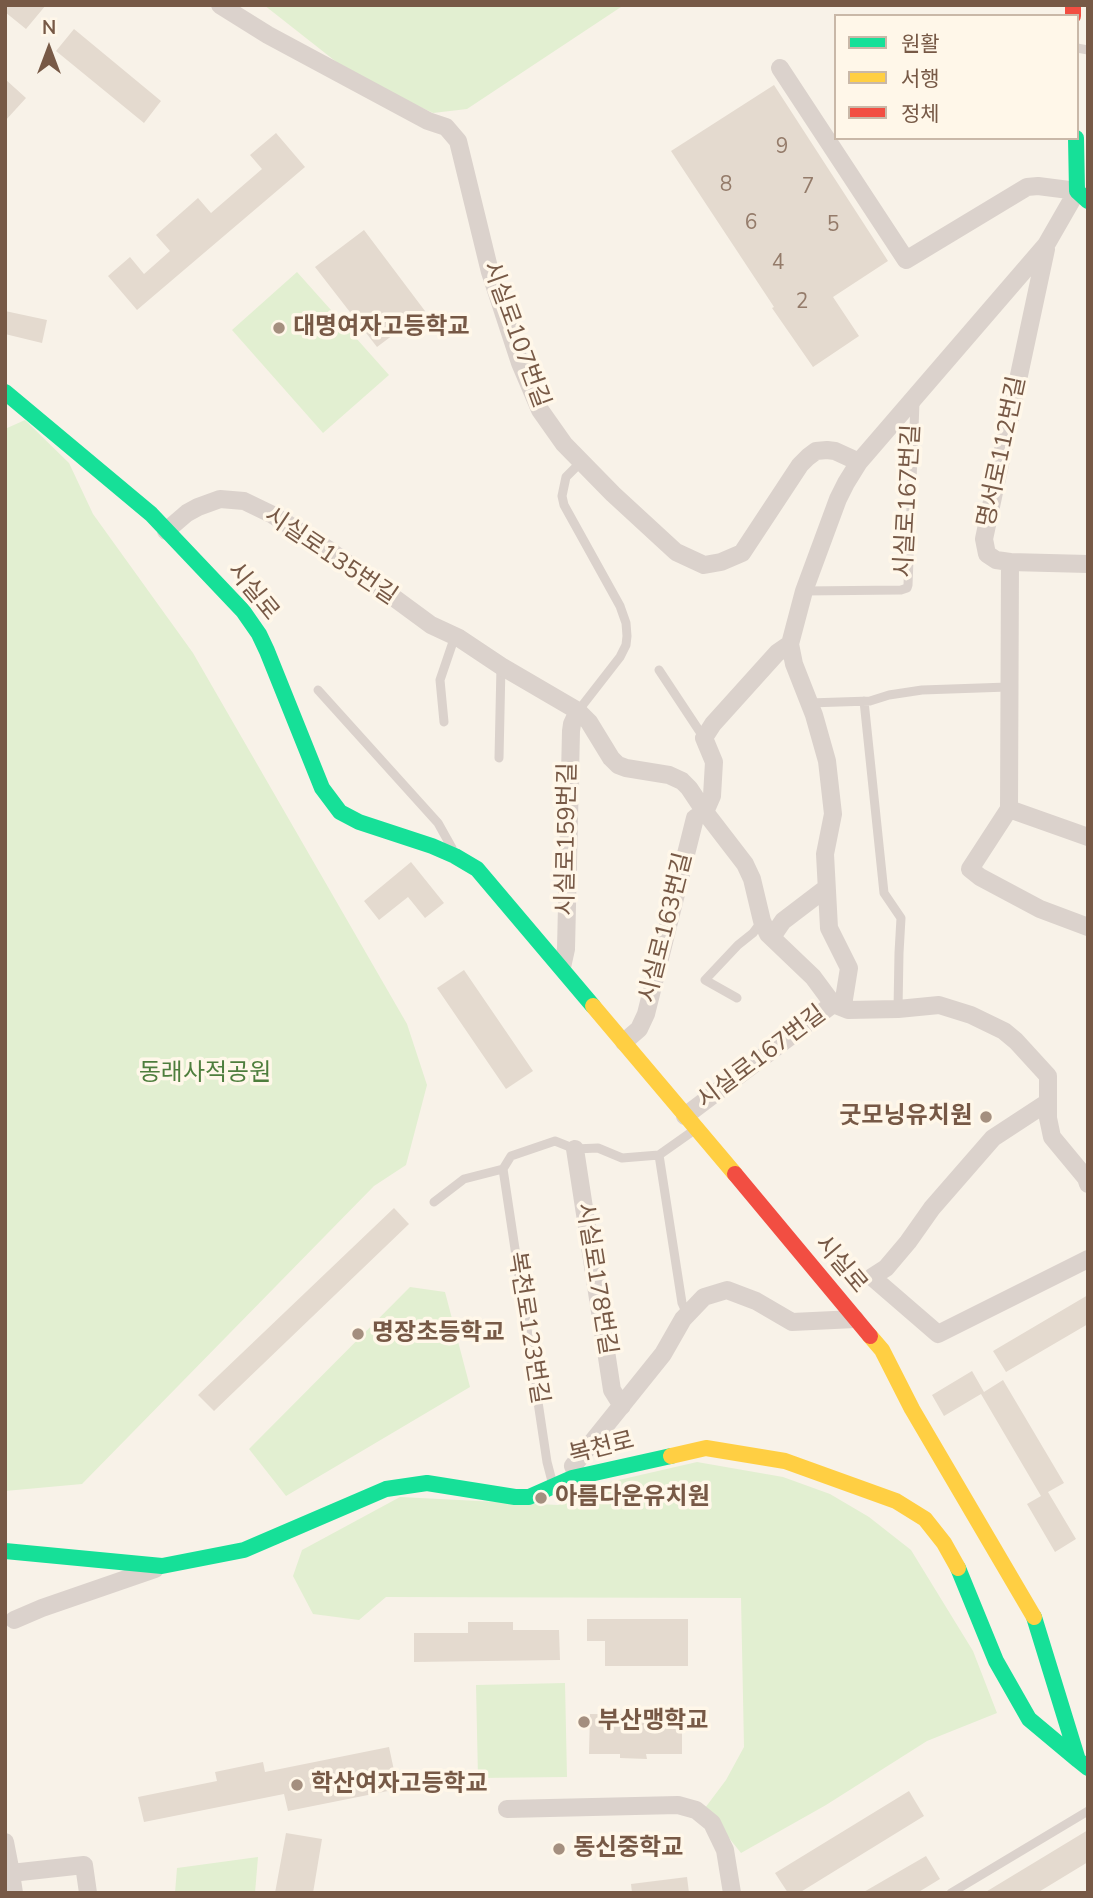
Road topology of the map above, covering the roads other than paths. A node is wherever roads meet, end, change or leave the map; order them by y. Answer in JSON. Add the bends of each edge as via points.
{"nodes":[{"id":1,"x":220,"y":5,"type":"edge"},
{"id":2,"x":780,"y":68,"type":"dead end"},
{"id":3,"x":1076,"y":140,"type":"edge"},
{"id":4,"x":1083,"y":196,"type":"edge"},
{"id":5,"x":1046,"y":245,"type":"junction"},
{"id":6,"x":5,"y":391,"type":"edge"},
{"id":7,"x":915,"y":396,"type":"junction"},
{"id":8,"x":581,"y":462,"type":"junction"},
{"id":9,"x":859,"y":462,"type":"junction"},
{"id":10,"x":166,"y":531,"type":"junction"},
{"id":11,"x":1010,"y":562,"type":"junction"},
{"id":12,"x":1088,"y":564,"type":"edge"},
{"id":13,"x":804,"y":591,"type":"junction"},
{"id":14,"x":455,"y":636,"type":"junction"},
{"id":15,"x":790,"y":643,"type":"junction"},
{"id":16,"x":501,"y":666,"type":"junction"},
{"id":17,"x":659,"y":670,"type":"dead end"},
{"id":18,"x":1008,"y":687,"type":"junction"},
{"id":19,"x":318,"y":690,"type":"dead end"},
{"id":20,"x":864,"y":702,"type":"junction"},
{"id":21,"x":809,"y":703,"type":"junction"},
{"id":22,"x":578,"y":711,"type":"junction"},
{"id":23,"x":444,"y":722,"type":"dead end"},
{"id":24,"x":705,"y":738,"type":"junction"},
{"id":25,"x":499,"y":758,"type":"dead end"},
{"id":26,"x":1009,"y":809,"type":"junction"},
{"id":27,"x":705,"y":813,"type":"junction"},
{"id":28,"x":1088,"y":837,"type":"edge"},
{"id":29,"x":455,"y":856,"type":"junction"},
{"id":30,"x":825,"y":889,"type":"junction"},
{"id":31,"x":1088,"y":928,"type":"edge"},
{"id":32,"x":767,"y":929,"type":"junction"},
{"id":33,"x":562,"y":967,"type":"junction"},
{"id":34,"x":737,"y":998,"type":"dead end"},
{"id":35,"x":833,"y":1004,"type":"junction"},
{"id":36,"x":898,"y":1009,"type":"junction"},
{"id":37,"x":624,"y":1042,"type":"junction"},
{"id":38,"x":1048,"y":1102,"type":"junction"},
{"id":39,"x":691,"y":1122,"type":"junction"},
{"id":40,"x":575,"y":1149,"type":"junction"},
{"id":41,"x":659,"y":1155,"type":"junction"},
{"id":42,"x":503,"y":1169,"type":"junction"},
{"id":43,"x":1088,"y":1184,"type":"edge"},
{"id":44,"x":434,"y":1202,"type":"dead end"},
{"id":45,"x":1088,"y":1259,"type":"edge"},
{"id":46,"x":687,"y":1314,"type":"junction"},
{"id":47,"x":855,"y":1319,"type":"junction"},
{"id":48,"x":622,"y":1406,"type":"junction"},
{"id":49,"x":578,"y":1477,"type":"junction"},
{"id":50,"x":554,"y":1486,"type":"junction"},
{"id":51,"x":5,"y":1551,"type":"edge"},
{"id":52,"x":162,"y":1566,"type":"junction"},
{"id":53,"x":14,"y":1620,"type":"dead end"},
{"id":54,"x":1083,"y":1764,"type":"edge"},
{"id":55,"x":507,"y":1809,"type":"dead end"},
{"id":56,"x":1088,"y":1811,"type":"edge"},
{"id":57,"x":5,"y":1842,"type":"edge"},
{"id":58,"x":11,"y":1873,"type":"junction"},
{"id":59,"x":14,"y":1893,"type":"edge"},
{"id":60,"x":88,"y":1893,"type":"edge"},
{"id":61,"x":732,"y":1893,"type":"edge"},
{"id":62,"x":951,"y":1893,"type":"edge"}],
"edges":[{"from":1,"to":8,"type":"street","name":"시실로107번길","via":[[268,35],[446,127],[458,141],[490,272],[520,363],[540,410]]},
{"from":2,"to":4,"type":"street","via":[[906,260],[1027,187]]},
{"from":3,"to":4,"type":"main road"},
{"from":4,"to":5,"type":"street","name":"시실로167번길"},
{"from":5,"to":7,"type":"street","name":"시실로167번길"},
{"from":5,"to":11,"type":"street","name":"명서로112번길","via":[[984,539],[987,554]]},
{"from":6,"to":10,"type":"main road","name":"시실로"},
{"from":7,"to":9,"type":"street","name":"시실로167번길"},
{"from":7,"to":13,"type":"lane","name":"시실로167번길","via":[[907,588]]},
{"from":8,"to":9,"type":"street","name":"시실로107번길","via":[[676,552],[704,565],[742,553],[800,465],[816,451],[835,451]]},
{"from":8,"to":22,"type":"lane","via":[[566,477],[564,505],[620,606],[627,636],[620,657]]},
{"from":9,"to":13,"type":"street","name":"시실로167번길","via":[[838,499]]},
{"from":10,"to":14,"type":"street","name":"시실로135번길","via":[[198,507],[220,499],[244,501],[318,543],[431,625]]},
{"from":10,"to":29,"type":"main road","name":"시실로","via":[[243,611],[259,634],[322,788],[340,812]]},
{"from":11,"to":12,"type":"street"},
{"from":11,"to":18,"type":"street","name":"명서로112번길"},
{"from":13,"to":15,"type":"street","name":"시실로167번길"},
{"from":14,"to":16,"type":"street","name":"시실로135번길"},
{"from":14,"to":23,"type":"lane","via":[[440,680]]},
{"from":15,"to":21,"type":"street"},
{"from":15,"to":24,"type":"street","via":[[776,653]]},
{"from":16,"to":22,"type":"street","name":"시실로135번길"},
{"from":16,"to":25,"type":"lane"},
{"from":17,"to":24,"type":"lane"},
{"from":18,"to":20,"type":"lane","via":[[922,690]]},
{"from":18,"to":26,"type":"street","name":"명서로112번길"},
{"from":19,"to":29,"type":"lane","name":"시실로","via":[[438,823]]},
{"from":20,"to":21,"type":"lane"},
{"from":20,"to":36,"type":"lane","via":[[884,892],[901,918]]},
{"from":21,"to":30,"type":"street","via":[[827,761],[833,814],[825,855]]},
{"from":22,"to":27,"type":"street","name":"시실로135번길","via":[[618,765],[682,781]]},
{"from":22,"to":33,"type":"street","name":"시실로159번길","via":[[571,731]]},
{"from":24,"to":27,"type":"street","via":[[714,762],[712,796]]},
{"from":26,"to":28,"type":"street"},
{"from":26,"to":31,"type":"street","via":[[970,869],[1040,909]]},
{"from":27,"to":32,"type":"street","via":[[745,864]]},
{"from":27,"to":37,"type":"street","name":"시실로163번길","via":[[695,818],[646,1014],[639,1029]]},
{"from":29,"to":33,"type":"main road","name":"시실로","via":[[486,878]]},
{"from":30,"to":32,"type":"street"},
{"from":30,"to":35,"type":"street","via":[[829,928],[849,968],[844,999]]},
{"from":32,"to":34,"type":"lane","via":[[738,945],[705,979]]},
{"from":32,"to":35,"type":"street","name":"시실로167번길"},
{"from":33,"to":37,"type":"main road","name":"시실로"},
{"from":35,"to":36,"type":"street","via":[[848,1010]]},
{"from":35,"to":39,"type":"street","name":"시실로167번길"},
{"from":36,"to":38,"type":"street","via":[[939,1005],[1004,1031],[1048,1076]]},
{"from":37,"to":39,"type":"main road","name":"시실로"},
{"from":38,"to":43,"type":"street","via":[[1052,1138]]},
{"from":38,"to":45,"type":"street","via":[[993,1138],[886,1268],[872,1277],[938,1334]]},
{"from":39,"to":41,"type":"lane"},
{"from":39,"to":47,"type":"main road","name":"시실로"},
{"from":40,"to":41,"type":"lane","via":[[597,1148],[622,1158]]},
{"from":40,"to":42,"type":"lane","via":[[555,1141],[511,1156]]},
{"from":40,"to":48,"type":"street","name":"시실로178번길","via":[[612,1390]]},
{"from":41,"to":46,"type":"lane"},
{"from":42,"to":44,"type":"lane","via":[[464,1179]]},
{"from":42,"to":50,"type":"lane","name":"복천로123번길"},
{"from":46,"to":47,"type":"street","name":"시실로178번길","via":[[704,1297],[727,1290],[792,1322]]},
{"from":46,"to":48,"type":"street","name":"시실로178번길"},
{"from":47,"to":54,"type":"main road","name":"시실로","via":[[882,1350],[1037,1622]]},
{"from":48,"to":49,"type":"street","name":"시실로178번길","via":[[573,1466]]},
{"from":49,"to":50,"type":"main road","name":"복천로"},
{"from":49,"to":54,"type":"main road","name":"복천로","via":[[706,1448],[785,1461],[896,1501],[925,1519],[944,1543],[996,1661],[1029,1719]]},
{"from":50,"to":52,"type":"main road","name":"복천로","via":[[529,1497],[427,1483],[386,1489],[244,1550]]},
{"from":51,"to":52,"type":"main road","name":"복천로"},
{"from":52,"to":53,"type":"street"},
{"from":55,"to":61,"type":"street","via":[[678,1805],[696,1810],[712,1823],[725,1850]]},
{"from":56,"to":62,"type":"lane"},
{"from":57,"to":58,"type":"street"},
{"from":58,"to":59,"type":"street"},
{"from":58,"to":60,"type":"street","via":[[83,1865]]}]}
